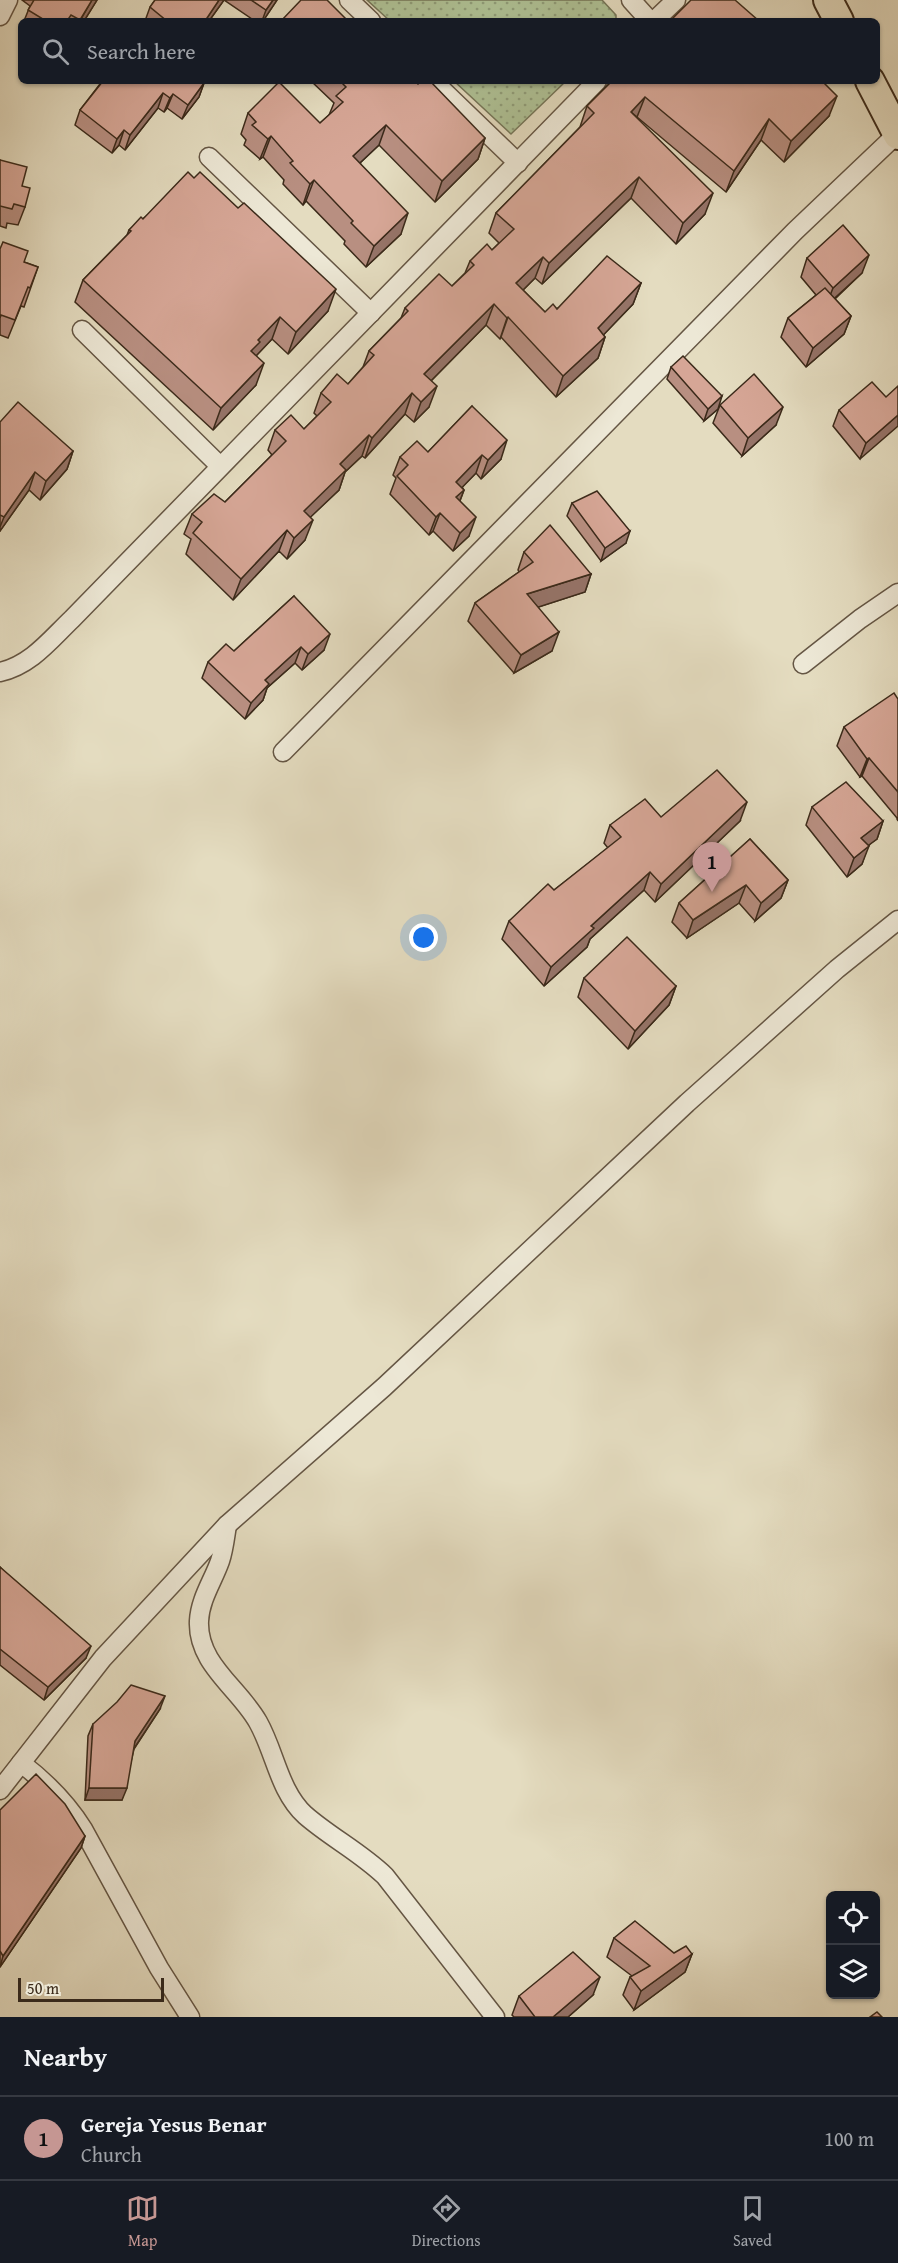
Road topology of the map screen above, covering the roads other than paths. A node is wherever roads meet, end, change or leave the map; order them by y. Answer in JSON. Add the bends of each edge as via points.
{"nodes":[{"id":1,"x":8,"y":0,"type":"edge"},
{"id":2,"x":349,"y":0,"type":"edge"},
{"id":3,"x":631,"y":0,"type":"edge"},
{"id":4,"x":676,"y":0,"type":"edge"},
{"id":5,"x":828,"y":0,"type":"edge"},
{"id":6,"x":0,"y":16,"type":"edge"},
{"id":7,"x":368,"y":18,"type":"edge"},
{"id":8,"x":649,"y":18,"type":"edge"},
{"id":9,"x":655,"y":18,"type":"edge"},
{"id":10,"x":837,"y":18,"type":"edge"},
{"id":11,"x":436,"y":84,"type":"edge"},
{"id":12,"x":594,"y":84,"type":"edge"},
{"id":13,"x":872,"y":84,"type":"edge"},
{"id":14,"x":898,"y":135,"type":"edge"},
{"id":15,"x":209,"y":157,"type":"dead end"},
{"id":16,"x":518,"y":163,"type":"junction"},
{"id":17,"x":371,"y":314,"type":"junction"},
{"id":18,"x":82,"y":330,"type":"dead end"},
{"id":19,"x":220,"y":466,"type":"junction"},
{"id":20,"x":898,"y":593,"type":"edge"},
{"id":21,"x":802,"y":664,"type":"dead end"},
{"id":22,"x":0,"y":672,"type":"edge"},
{"id":23,"x":283,"y":752,"type":"dead end"},
{"id":24,"x":898,"y":920,"type":"edge"},
{"id":25,"x":227,"y":1525,"type":"junction"},
{"id":26,"x":86,"y":1643,"type":"edge"},
{"id":27,"x":104,"y":1658,"type":"junction"},
{"id":28,"x":21,"y":1763,"type":"junction"},
{"id":29,"x":0,"y":1790,"type":"edge"},
{"id":30,"x":190,"y":2017,"type":"edge"},
{"id":31,"x":495,"y":2017,"type":"edge"}],
"edges":[{"from":1,"to":6,"type":"street"},
{"from":2,"to":7,"type":"street"},
{"from":3,"to":8,"type":"street"},
{"from":4,"to":9,"type":"street"},
{"from":5,"to":10,"type":"main road"},
{"from":11,"to":16,"type":"street"},
{"from":12,"to":16,"type":"street"},
{"from":13,"to":14,"type":"main road"},
{"from":14,"to":23,"type":"street","via":[[795,231]]},
{"from":15,"to":17,"type":"street"},
{"from":16,"to":17,"type":"street"},
{"from":17,"to":19,"type":"street"},
{"from":18,"to":19,"type":"street"},
{"from":19,"to":22,"type":"street","via":[[32,657],[17,668]]},
{"from":20,"to":21,"type":"street"},
{"from":24,"to":25,"type":"street","via":[[696,1095],[384,1387]]},
{"from":25,"to":27,"type":"street"},
{"from":25,"to":31,"type":"street","via":[[220,1561],[199,1622],[201,1640],[211,1661],[258,1722],[291,1799],[305,1815],[367,1858],[385,1876]]},
{"from":26,"to":27,"type":"street"},
{"from":27,"to":28,"type":"street"},
{"from":28,"to":29,"type":"street"},
{"from":28,"to":30,"type":"street","via":[[69,1807],[83,1828]]}]}
